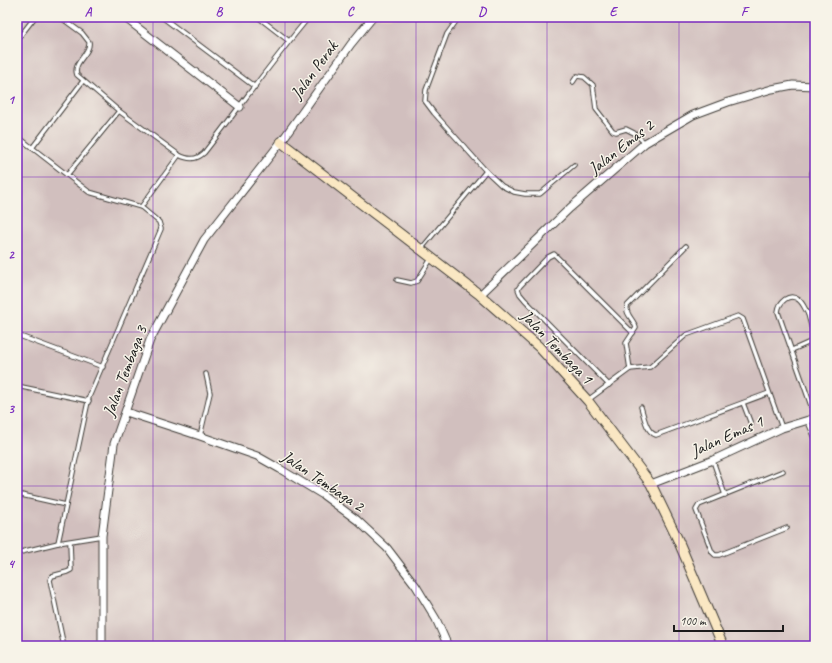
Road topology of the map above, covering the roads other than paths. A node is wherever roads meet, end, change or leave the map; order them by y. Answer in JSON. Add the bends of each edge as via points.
{"nodes":[{"id":1,"x":35,"y":17,"type":"edge"},
{"id":2,"x":60,"y":17,"type":"edge"},
{"id":3,"x":124,"y":17,"type":"edge"},
{"id":4,"x":162,"y":17,"type":"edge"},
{"id":5,"x":258,"y":17,"type":"edge"},
{"id":6,"x":309,"y":17,"type":"edge"},
{"id":7,"x":373,"y":17,"type":"edge"},
{"id":8,"x":457,"y":20,"type":"dead end"},
{"id":9,"x":17,"y":40,"type":"edge"},
{"id":10,"x":289,"y":41,"type":"junction"},
{"id":11,"x":83,"y":80,"type":"junction"},
{"id":12,"x":573,"y":82,"type":"dead end"},
{"id":13,"x":815,"y":86,"type":"edge"},
{"id":14,"x":255,"y":87,"type":"junction"},
{"id":15,"x":240,"y":107,"type":"junction"},
{"id":16,"x":119,"y":111,"type":"junction"},
{"id":17,"x":17,"y":136,"type":"edge"},
{"id":18,"x":281,"y":142,"type":"junction"},
{"id":19,"x":645,"y":143,"type":"junction"},
{"id":20,"x":32,"y":148,"type":"junction"},
{"id":21,"x":179,"y":155,"type":"junction"},
{"id":22,"x":574,"y":165,"type":"dead end"},
{"id":23,"x":815,"y":165,"type":"edge"},
{"id":24,"x":486,"y":171,"type":"junction"},
{"id":25,"x":67,"y":174,"type":"junction"},
{"id":26,"x":815,"y":197,"type":"edge"},
{"id":27,"x":141,"y":207,"type":"junction"},
{"id":28,"x":686,"y":246,"type":"dead end"},
{"id":29,"x":421,"y":249,"type":"junction"},
{"id":30,"x":432,"y":258,"type":"junction"},
{"id":31,"x":397,"y":280,"type":"dead end"},
{"id":32,"x":480,"y":295,"type":"junction"},
{"id":33,"x":815,"y":312,"type":"edge"},
{"id":34,"x":808,"y":314,"type":"junction"},
{"id":35,"x":633,"y":333,"type":"junction"},
{"id":36,"x":17,"y":334,"type":"edge"},
{"id":37,"x":792,"y":350,"type":"junction"},
{"id":38,"x":103,"y":367,"type":"junction"},
{"id":39,"x":630,"y":369,"type":"junction"},
{"id":40,"x":206,"y":374,"type":"dead end"},
{"id":41,"x":609,"y":385,"type":"junction"},
{"id":42,"x":17,"y":386,"type":"edge"},
{"id":43,"x":769,"y":393,"type":"junction"},
{"id":44,"x":89,"y":401,"type":"junction"},
{"id":45,"x":588,"y":401,"type":"junction"},
{"id":46,"x":743,"y":403,"type":"junction"},
{"id":47,"x":641,"y":407,"type":"dead end"},
{"id":48,"x":126,"y":412,"type":"junction"},
{"id":49,"x":815,"y":418,"type":"edge"},
{"id":50,"x":807,"y":420,"type":"junction"},
{"id":51,"x":751,"y":424,"type":"dead end"},
{"id":52,"x":782,"y":428,"type":"junction"},
{"id":53,"x":200,"y":436,"type":"junction"},
{"id":54,"x":815,"y":438,"type":"edge"},
{"id":55,"x":713,"y":460,"type":"junction"},
{"id":56,"x":783,"y":471,"type":"dead end"},
{"id":57,"x":652,"y":484,"type":"junction"},
{"id":58,"x":17,"y":494,"type":"edge"},
{"id":59,"x":725,"y":495,"type":"junction"},
{"id":60,"x":66,"y":505,"type":"junction"},
{"id":61,"x":787,"y":528,"type":"dead end"},
{"id":62,"x":102,"y":536,"type":"junction"},
{"id":63,"x":70,"y":542,"type":"junction"},
{"id":64,"x":58,"y":543,"type":"junction"},
{"id":65,"x":17,"y":553,"type":"edge"},
{"id":66,"x":62,"y":646,"type":"edge"},
{"id":67,"x":102,"y":646,"type":"edge"},
{"id":68,"x":448,"y":646,"type":"edge"},
{"id":69,"x":723,"y":646,"type":"edge"}],
"edges":[{"from":1,"to":9,"type":"lane"},
{"from":2,"to":11,"type":"lane","via":[[82,33],[89,42],[88,49],[76,68],[77,75]]},
{"from":3,"to":15,"type":"street"},
{"from":4,"to":14,"type":"lane"},
{"from":5,"to":10,"type":"lane"},
{"from":6,"to":10,"type":"lane"},
{"from":7,"to":18,"type":"street","name":"Jalan Perak"},
{"from":8,"to":24,"type":"lane","via":[[447,34],[426,90],[425,101]]},
{"from":10,"to":14,"type":"lane"},
{"from":11,"to":16,"type":"lane"},
{"from":11,"to":20,"type":"lane"},
{"from":12,"to":19,"type":"lane","via":[[576,76],[584,77],[593,85],[596,109],[613,131],[626,129]]},
{"from":13,"to":19,"type":"street","name":"Jalan Emas 2","via":[[792,85],[728,102],[693,115]]},
{"from":14,"to":15,"type":"lane"},
{"from":15,"to":21,"type":"lane","via":[[204,153],[189,159]]},
{"from":16,"to":21,"type":"lane"},
{"from":16,"to":25,"type":"lane"},
{"from":17,"to":20,"type":"lane"},
{"from":18,"to":29,"type":"street","name":"Jalan Tembaga 1"},
{"from":18,"to":48,"type":"street","name":"Jalan Tembaga 3","via":[[204,240],[150,340]]},
{"from":19,"to":32,"type":"street","name":"Jalan Emas 2","via":[[570,208]]},
{"from":20,"to":25,"type":"lane"},
{"from":21,"to":27,"type":"lane"},
{"from":22,"to":24,"type":"lane","via":[[540,194],[514,192],[502,186]]},
{"from":23,"to":26,"type":"lane","via":[[812,173]]},
{"from":24,"to":29,"type":"lane"},
{"from":25,"to":27,"type":"lane","via":[[89,192]]},
{"from":27,"to":38,"type":"lane","via":[[159,222],[161,229]]},
{"from":28,"to":35,"type":"lane","via":[[627,306],[627,314],[636,325]]},
{"from":29,"to":30,"type":"street","name":"Jalan Tembaga 1"},
{"from":30,"to":31,"type":"lane","via":[[418,281],[411,283]]},
{"from":30,"to":32,"type":"street","name":"Jalan Tembaga 1"},
{"from":32,"to":45,"type":"street","name":"Jalan Tembaga 1","via":[[539,346]]},
{"from":33,"to":34,"type":"lane"},
{"from":34,"to":37,"type":"lane","via":[[813,339]]},
{"from":34,"to":37,"type":"lane","via":[[797,298],[787,298],[780,304],[778,312]]},
{"from":35,"to":39,"type":"lane","via":[[626,343]]},
{"from":35,"to":41,"type":"lane","via":[[554,254],[548,257],[518,289],[525,300]]},
{"from":36,"to":38,"type":"lane"},
{"from":37,"to":49,"type":"lane"},
{"from":38,"to":44,"type":"lane"},
{"from":39,"to":41,"type":"lane"},
{"from":39,"to":43,"type":"lane","via":[[650,366],[686,335],[738,316],[742,319]]},
{"from":40,"to":53,"type":"lane","via":[[210,394]]},
{"from":41,"to":45,"type":"lane"},
{"from":42,"to":44,"type":"lane"},
{"from":43,"to":46,"type":"lane"},
{"from":43,"to":52,"type":"lane"},
{"from":44,"to":60,"type":"lane"},
{"from":45,"to":57,"type":"street","name":"Jalan Tembaga 1"},
{"from":46,"to":47,"type":"lane","via":[[656,435],[646,425]]},
{"from":46,"to":51,"type":"lane"},
{"from":48,"to":53,"type":"street","name":"Jalan Tembaga 2"},
{"from":48,"to":62,"type":"street","name":"Jalan Tembaga 3","via":[[114,444]]},
{"from":49,"to":50,"type":"street","name":"Jalan Emas 1"},
{"from":50,"to":52,"type":"street","name":"Jalan Emas 1"},
{"from":50,"to":54,"type":"lane"},
{"from":52,"to":55,"type":"street","name":"Jalan Emas 1"},
{"from":53,"to":68,"type":"street","name":"Jalan Tembaga 2","via":[[257,456],[323,495],[357,520],[387,548],[416,586],[436,619]]},
{"from":55,"to":57,"type":"street","name":"Jalan Emas 1"},
{"from":55,"to":59,"type":"lane"},
{"from":56,"to":59,"type":"lane"},
{"from":57,"to":69,"type":"street","name":"Jalan Tembaga 1"},
{"from":58,"to":60,"type":"lane"},
{"from":59,"to":61,"type":"lane","via":[[696,508],[710,548],[715,555]]},
{"from":60,"to":64,"type":"lane"},
{"from":62,"to":63,"type":"lane"},
{"from":62,"to":67,"type":"street","name":"Jalan Tembaga 3"},
{"from":63,"to":64,"type":"lane"},
{"from":63,"to":66,"type":"lane","via":[[71,570],[52,576],[50,580]]},
{"from":64,"to":65,"type":"lane"}]}
